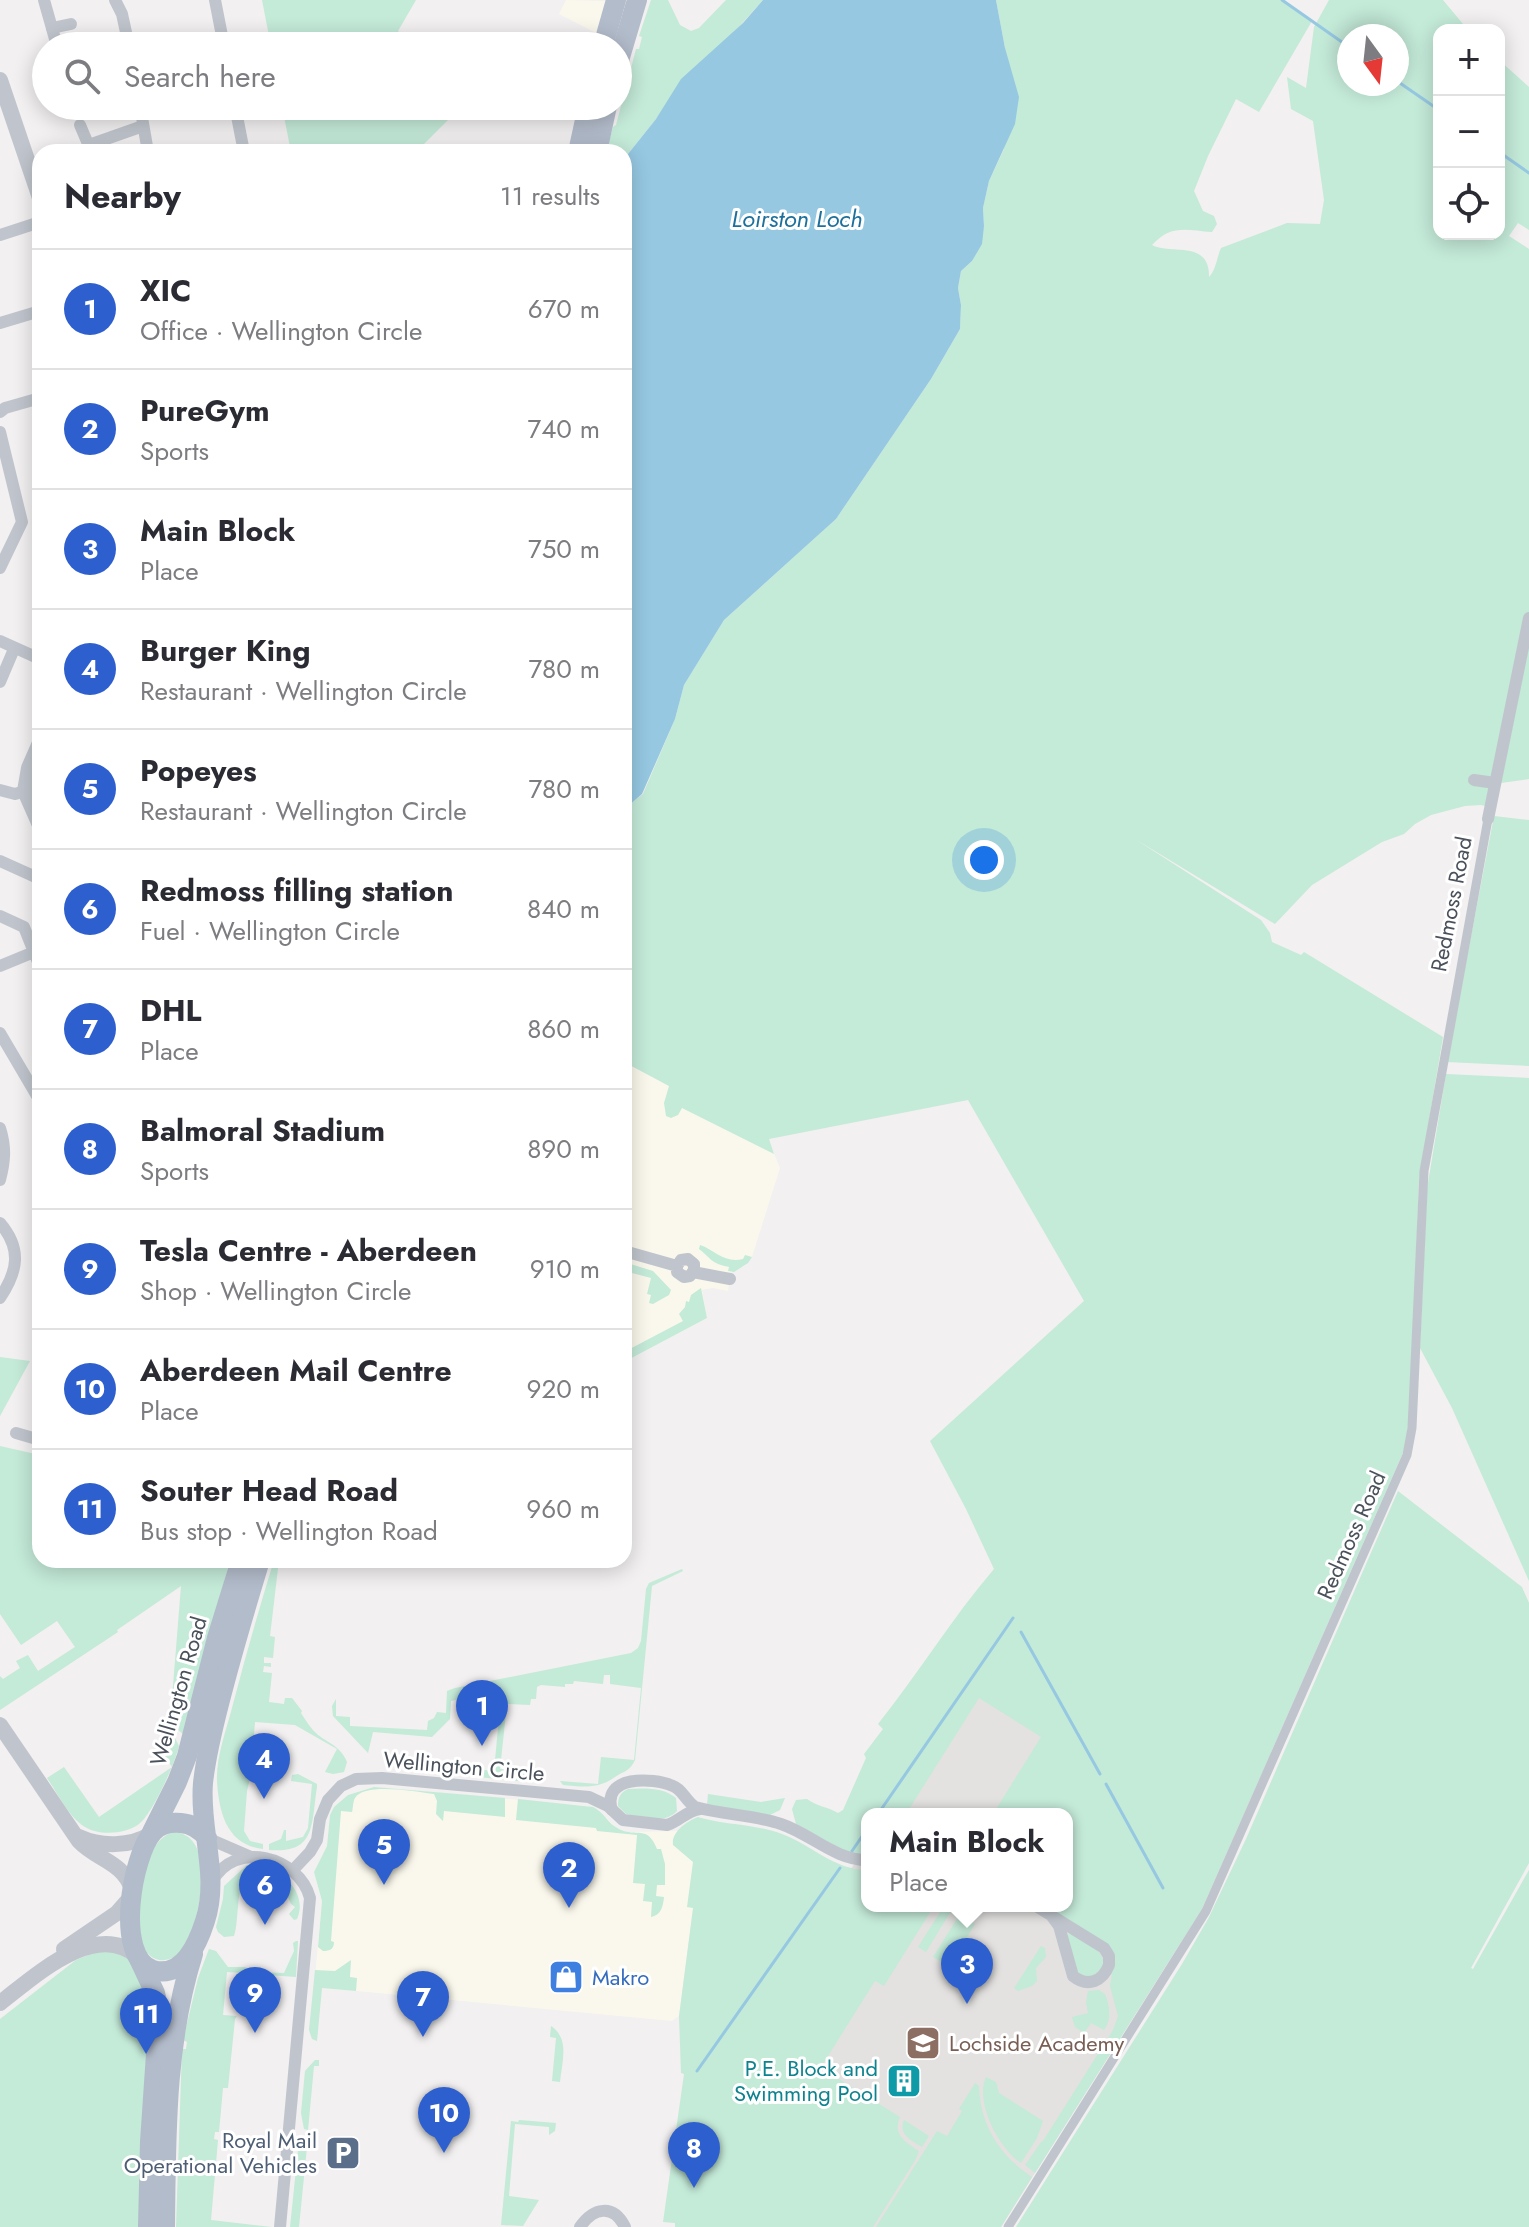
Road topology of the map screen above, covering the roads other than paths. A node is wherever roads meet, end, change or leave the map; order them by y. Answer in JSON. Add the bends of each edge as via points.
{"nodes":[{"id":1,"x":44,"y":0,"type":"edge"},
{"id":2,"x":115,"y":0,"type":"edge"},
{"id":3,"x":215,"y":0,"type":"edge"},
{"id":4,"x":616,"y":0,"type":"edge"},
{"id":5,"x":637,"y":0,"type":"edge"},
{"id":6,"x":71,"y":24,"type":"dead end"},
{"id":7,"x":52,"y":28,"type":"junction"},
{"id":8,"x":53,"y":32,"type":"edge"},
{"id":9,"x":126,"y":32,"type":"edge"},
{"id":10,"x":221,"y":32,"type":"edge"},
{"id":11,"x":607,"y":32,"type":"edge"},
{"id":12,"x":628,"y":32,"type":"edge"},
{"id":13,"x":0,"y":80,"type":"edge"},
{"id":14,"x":5,"y":111,"type":"edge"},
{"id":15,"x":142,"y":120,"type":"edge"},
{"id":16,"x":238,"y":120,"type":"edge"},
{"id":17,"x":585,"y":120,"type":"edge"},
{"id":18,"x":604,"y":120,"type":"edge"},
{"id":19,"x":80,"y":125,"type":"dead end"},
{"id":20,"x":143,"y":126,"type":"junction"},
{"id":21,"x":88,"y":144,"type":"edge"},
{"id":22,"x":102,"y":144,"type":"edge"},
{"id":23,"x":146,"y":144,"type":"edge"},
{"id":24,"x":242,"y":144,"type":"edge"},
{"id":25,"x":580,"y":144,"type":"edge"},
{"id":26,"x":599,"y":144,"type":"edge"},
{"id":27,"x":32,"y":178,"type":"edge"},
{"id":28,"x":32,"y":225,"type":"edge"},
{"id":29,"x":0,"y":235,"type":"edge"},
{"id":30,"x":32,"y":313,"type":"edge"},
{"id":31,"x":0,"y":323,"type":"edge"},
{"id":32,"x":32,"y":400,"type":"edge"},
{"id":33,"x":0,"y":412,"type":"edge"},
{"id":34,"x":0,"y":432,"type":"edge"},
{"id":35,"x":4,"y":465,"type":"edge"},
{"id":36,"x":0,"y":568,"type":"edge"},
{"id":37,"x":1529,"y":618,"type":"edge"},
{"id":38,"x":0,"y":641,"type":"edge"},
{"id":39,"x":14,"y":649,"type":"junction"},
{"id":40,"x":32,"y":656,"type":"edge"},
{"id":41,"x":0,"y":682,"type":"edge"},
{"id":42,"x":32,"y":761,"type":"edge"},
{"id":43,"x":32,"y":779,"type":"edge"},
{"id":44,"x":1474,"y":780,"type":"dead end"},
{"id":45,"x":1495,"y":783,"type":"junction"},
{"id":46,"x":26,"y":787,"type":"junction"},
{"id":47,"x":0,"y":790,"type":"edge"},
{"id":48,"x":32,"y":803,"type":"edge"},
{"id":49,"x":1488,"y":819,"type":"joint"},
{"id":50,"x":0,"y":861,"type":"edge"},
{"id":51,"x":32,"y":875,"type":"edge"},
{"id":52,"x":0,"y":916,"type":"edge"},
{"id":53,"x":32,"y":947,"type":"edge"},
{"id":54,"x":32,"y":953,"type":"edge"},
{"id":55,"x":0,"y":966,"type":"edge"},
{"id":56,"x":0,"y":1033,"type":"edge"},
{"id":57,"x":32,"y":1087,"type":"edge"},
{"id":58,"x":0,"y":1128,"type":"edge"},
{"id":59,"x":0,"y":1180,"type":"edge"},
{"id":60,"x":0,"y":1223,"type":"edge"},
{"id":61,"x":632,"y":1253,"type":"edge"},
{"id":62,"x":730,"y":1279,"type":"dead end"},
{"id":63,"x":0,"y":1298,"type":"edge"},
{"id":64,"x":16,"y":1433,"type":"dead end"},
{"id":65,"x":32,"y":1438,"type":"edge"},
{"id":66,"x":239,"y":1568,"type":"edge"},
{"id":67,"x":258,"y":1568,"type":"edge"},
{"id":68,"x":0,"y":1725,"type":"edge"},
{"id":69,"x":614,"y":1790,"type":"junction"},
{"id":70,"x":589,"y":1797,"type":"junction"},
{"id":71,"x":683,"y":1797,"type":"junction"},
{"id":72,"x":700,"y":1809,"type":"junction"},
{"id":73,"x":612,"y":1810,"type":"junction"},
{"id":74,"x":680,"y":1817,"type":"junction"},
{"id":75,"x":152,"y":1833,"type":"junction"},
{"id":76,"x":75,"y":1834,"type":"junction"},
{"id":77,"x":207,"y":1838,"type":"junction"},
{"id":78,"x":251,"y":1857,"type":"junction"},
{"id":79,"x":861,"y":1860,"type":"edge"},
{"id":80,"x":293,"y":1870,"type":"junction"},
{"id":81,"x":211,"y":1885,"type":"junction"},
{"id":82,"x":132,"y":1893,"type":"junction"},
{"id":83,"x":1046,"y":1912,"type":"edge"},
{"id":84,"x":1051,"y":1915,"type":"junction"},
{"id":85,"x":194,"y":1950,"type":"junction"},
{"id":86,"x":139,"y":1959,"type":"junction"},
{"id":87,"x":50,"y":1965,"type":"junction"},
{"id":88,"x":0,"y":2003,"type":"edge"},
{"id":89,"x":148,"y":2227,"type":"edge"},
{"id":90,"x":165,"y":2227,"type":"edge"},
{"id":91,"x":280,"y":2227,"type":"edge"},
{"id":92,"x":580,"y":2227,"type":"edge"},
{"id":93,"x":625,"y":2227,"type":"edge"},
{"id":94,"x":1008,"y":2227,"type":"edge"}],
"edges":[{"from":1,"to":7,"type":"street"},
{"from":2,"to":9,"type":"street"},
{"from":3,"to":10,"type":"street"},
{"from":4,"to":11,"type":"main road"},
{"from":5,"to":12,"type":"main road"},
{"from":6,"to":7,"type":"street"},
{"from":7,"to":8,"type":"street"},
{"from":13,"to":14,"type":"street"},
{"from":14,"to":27,"type":"street"},
{"from":15,"to":20,"type":"street"},
{"from":16,"to":24,"type":"street"},
{"from":17,"to":25,"type":"main road"},
{"from":18,"to":26,"type":"main road"},
{"from":19,"to":21,"type":"street"},
{"from":20,"to":22,"type":"street"},
{"from":20,"to":23,"type":"street"},
{"from":28,"to":29,"type":"street"},
{"from":30,"to":31,"type":"street"},
{"from":32,"to":33,"type":"street"},
{"from":34,"to":35,"type":"street"},
{"from":35,"to":36,"type":"street","via":[[22,522]]},
{"from":37,"to":45,"type":"street","name":"Redmoss Road"},
{"from":38,"to":39,"type":"street"},
{"from":39,"to":40,"type":"street"},
{"from":39,"to":41,"type":"street"},
{"from":42,"to":46,"type":"street"},
{"from":43,"to":46,"type":"street"},
{"from":44,"to":45,"type":"street"},
{"from":45,"to":49,"type":"street","name":"Redmoss Road"},
{"from":46,"to":47,"type":"street","via":[[15,794]]},
{"from":46,"to":48,"type":"street"},
{"from":49,"to":94,"type":"street","name":"Redmoss Road","via":[[1425,1164],[1407,1455],[1206,1911]]},
{"from":50,"to":51,"type":"street"},
{"from":52,"to":53,"type":"street","via":[[24,927]]},
{"from":54,"to":55,"type":"street"},
{"from":56,"to":57,"type":"street"},
{"from":58,"to":59,"type":"street","via":[[5,1143]]},
{"from":60,"to":63,"type":"street","via":[[16,1257],[13,1277]]},
{"from":61,"to":62,"type":"street","via":[[677,1266],[688,1259],[693,1272]]},
{"from":64,"to":65,"type":"street"},
{"from":66,"to":75,"type":"main road","name":"Wellington Road","via":[[187,1756]]},
{"from":67,"to":77,"type":"main road","name":"Wellington Road","via":[[207,1758]]},
{"from":68,"to":76,"type":"street"},
{"from":69,"to":70,"type":"street","name":"Wellington Circle"},
{"from":69,"to":71,"type":"street","via":[[626,1781],[656,1783],[676,1787]]},
{"from":69,"to":73,"type":"street"},
{"from":70,"to":73,"type":"street","name":"Wellington Circle"},
{"from":70,"to":80,"type":"street","name":"Wellington Circle","via":[[356,1779],[328,1800],[317,1840]]},
{"from":71,"to":72,"type":"street"},
{"from":71,"to":74,"type":"street"},
{"from":72,"to":74,"type":"street"},
{"from":72,"to":79,"type":"street","via":[[776,1822],[839,1855]]},
{"from":73,"to":74,"type":"street","via":[[628,1822],[667,1825]]},
{"from":75,"to":76,"type":"street","via":[[138,1841],[103,1844]]},
{"from":75,"to":77,"type":"main road","via":[[181,1823]]},
{"from":75,"to":82,"type":"main road","name":"Wellington Road"},
{"from":76,"to":82,"type":"street","via":[[86,1848],[121,1870]]},
{"from":77,"to":78,"type":"street"},
{"from":77,"to":81,"type":"main road","name":"Wellington Road"},
{"from":78,"to":80,"type":"street"},
{"from":78,"to":81,"type":"street","via":[[225,1866]]},
{"from":80,"to":91,"type":"street","via":[[306,1886],[310,1906]]},
{"from":81,"to":85,"type":"main road","name":"Wellington Road"},
{"from":82,"to":86,"type":"main road","name":"Wellington Road","via":[[132,1939]]},
{"from":82,"to":87,"type":"street","via":[[121,1910]]},
{"from":83,"to":84,"type":"street"},
{"from":84,"to":84,"type":"street","via":[[1106,1950],[1109,1963],[1102,1978],[1088,1982],[1073,1976]]},
{"from":85,"to":86,"type":"main road","via":[[165,1970],[154,1970]]},
{"from":85,"to":90,"type":"main road","via":[[172,2043]]},
{"from":86,"to":87,"type":"street","via":[[122,1947],[100,1945]]},
{"from":86,"to":89,"type":"main road","via":[[159,2010]]},
{"from":87,"to":88,"type":"street"},
{"from":92,"to":93,"type":"street","via":[[590,2214],[602,2211],[616,2215]]}]}
